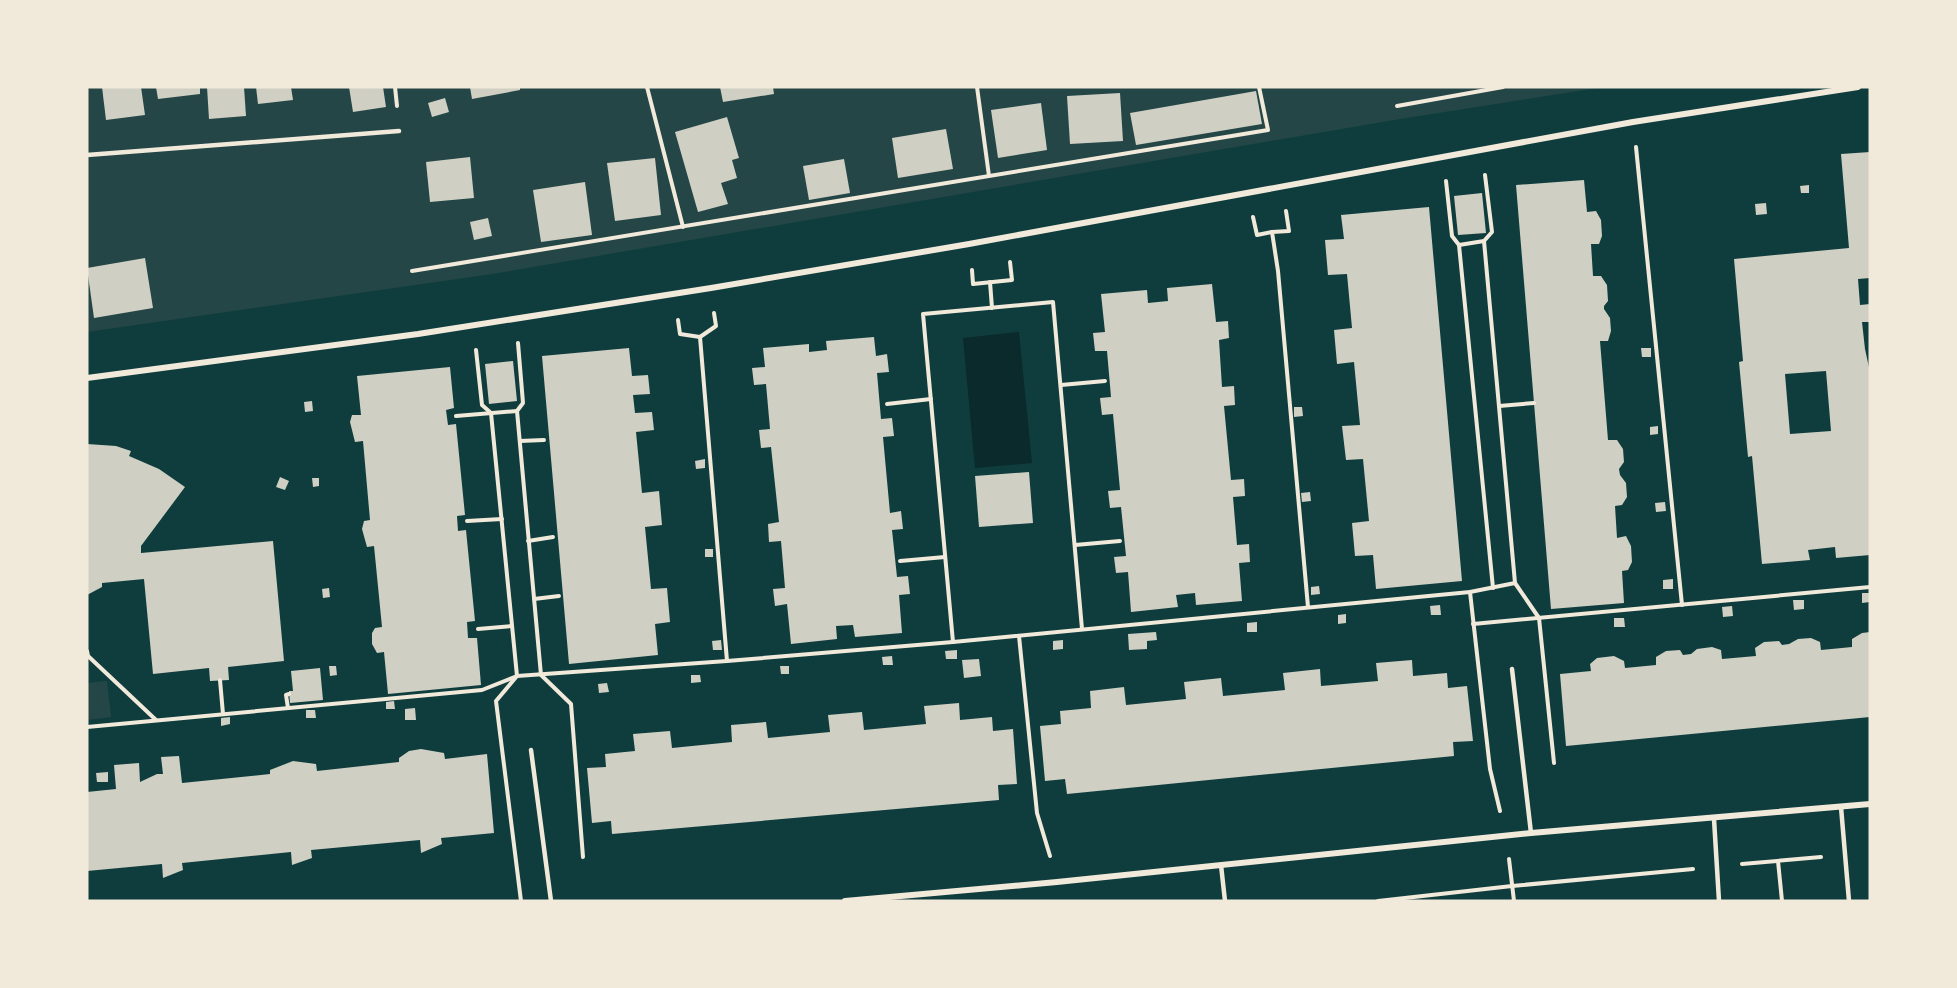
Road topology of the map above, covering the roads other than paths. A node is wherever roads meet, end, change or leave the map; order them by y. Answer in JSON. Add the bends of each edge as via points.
{"nodes":[{"id":1,"x":1858,"y":87,"type":"edge"},
{"id":2,"x":399,"y":131,"type":"dead end"},
{"id":3,"x":87,"y":155,"type":"edge"},
{"id":4,"x":87,"y":378,"type":"edge"},
{"id":5,"x":1512,"y":669,"type":"dead end"},
{"id":6,"x":531,"y":750,"type":"dead end"},
{"id":7,"x":1870,"y":804,"type":"edge"},
{"id":8,"x":1841,"y":807,"type":"junction"},
{"id":9,"x":1713,"y":819,"type":"junction"},
{"id":10,"x":1531,"y":833,"type":"junction"},
{"id":11,"x":1221,"y":865,"type":"junction"},
{"id":12,"x":903,"y":898,"type":"edge"},
{"id":13,"x":551,"y":901,"type":"edge"},
{"id":14,"x":845,"y":901,"type":"edge"},
{"id":15,"x":1225,"y":901,"type":"edge"},
{"id":16,"x":1719,"y":901,"type":"edge"},
{"id":17,"x":1849,"y":901,"type":"edge"}],
"edges":[{"from":1,"to":4,"type":"street","via":[[1633,122],[957,246],[516,319]]},
{"from":2,"to":3,"type":"lane"},
{"from":5,"to":10,"type":"lane"},
{"from":6,"to":13,"type":"lane"},
{"from":7,"to":8,"type":"street"},
{"from":8,"to":9,"type":"street"},
{"from":8,"to":17,"type":"lane"},
{"from":9,"to":10,"type":"street"},
{"from":9,"to":16,"type":"lane"},
{"from":10,"to":11,"type":"street"},
{"from":11,"to":12,"type":"street"},
{"from":11,"to":15,"type":"lane"},
{"from":12,"to":14,"type":"street"}]}
